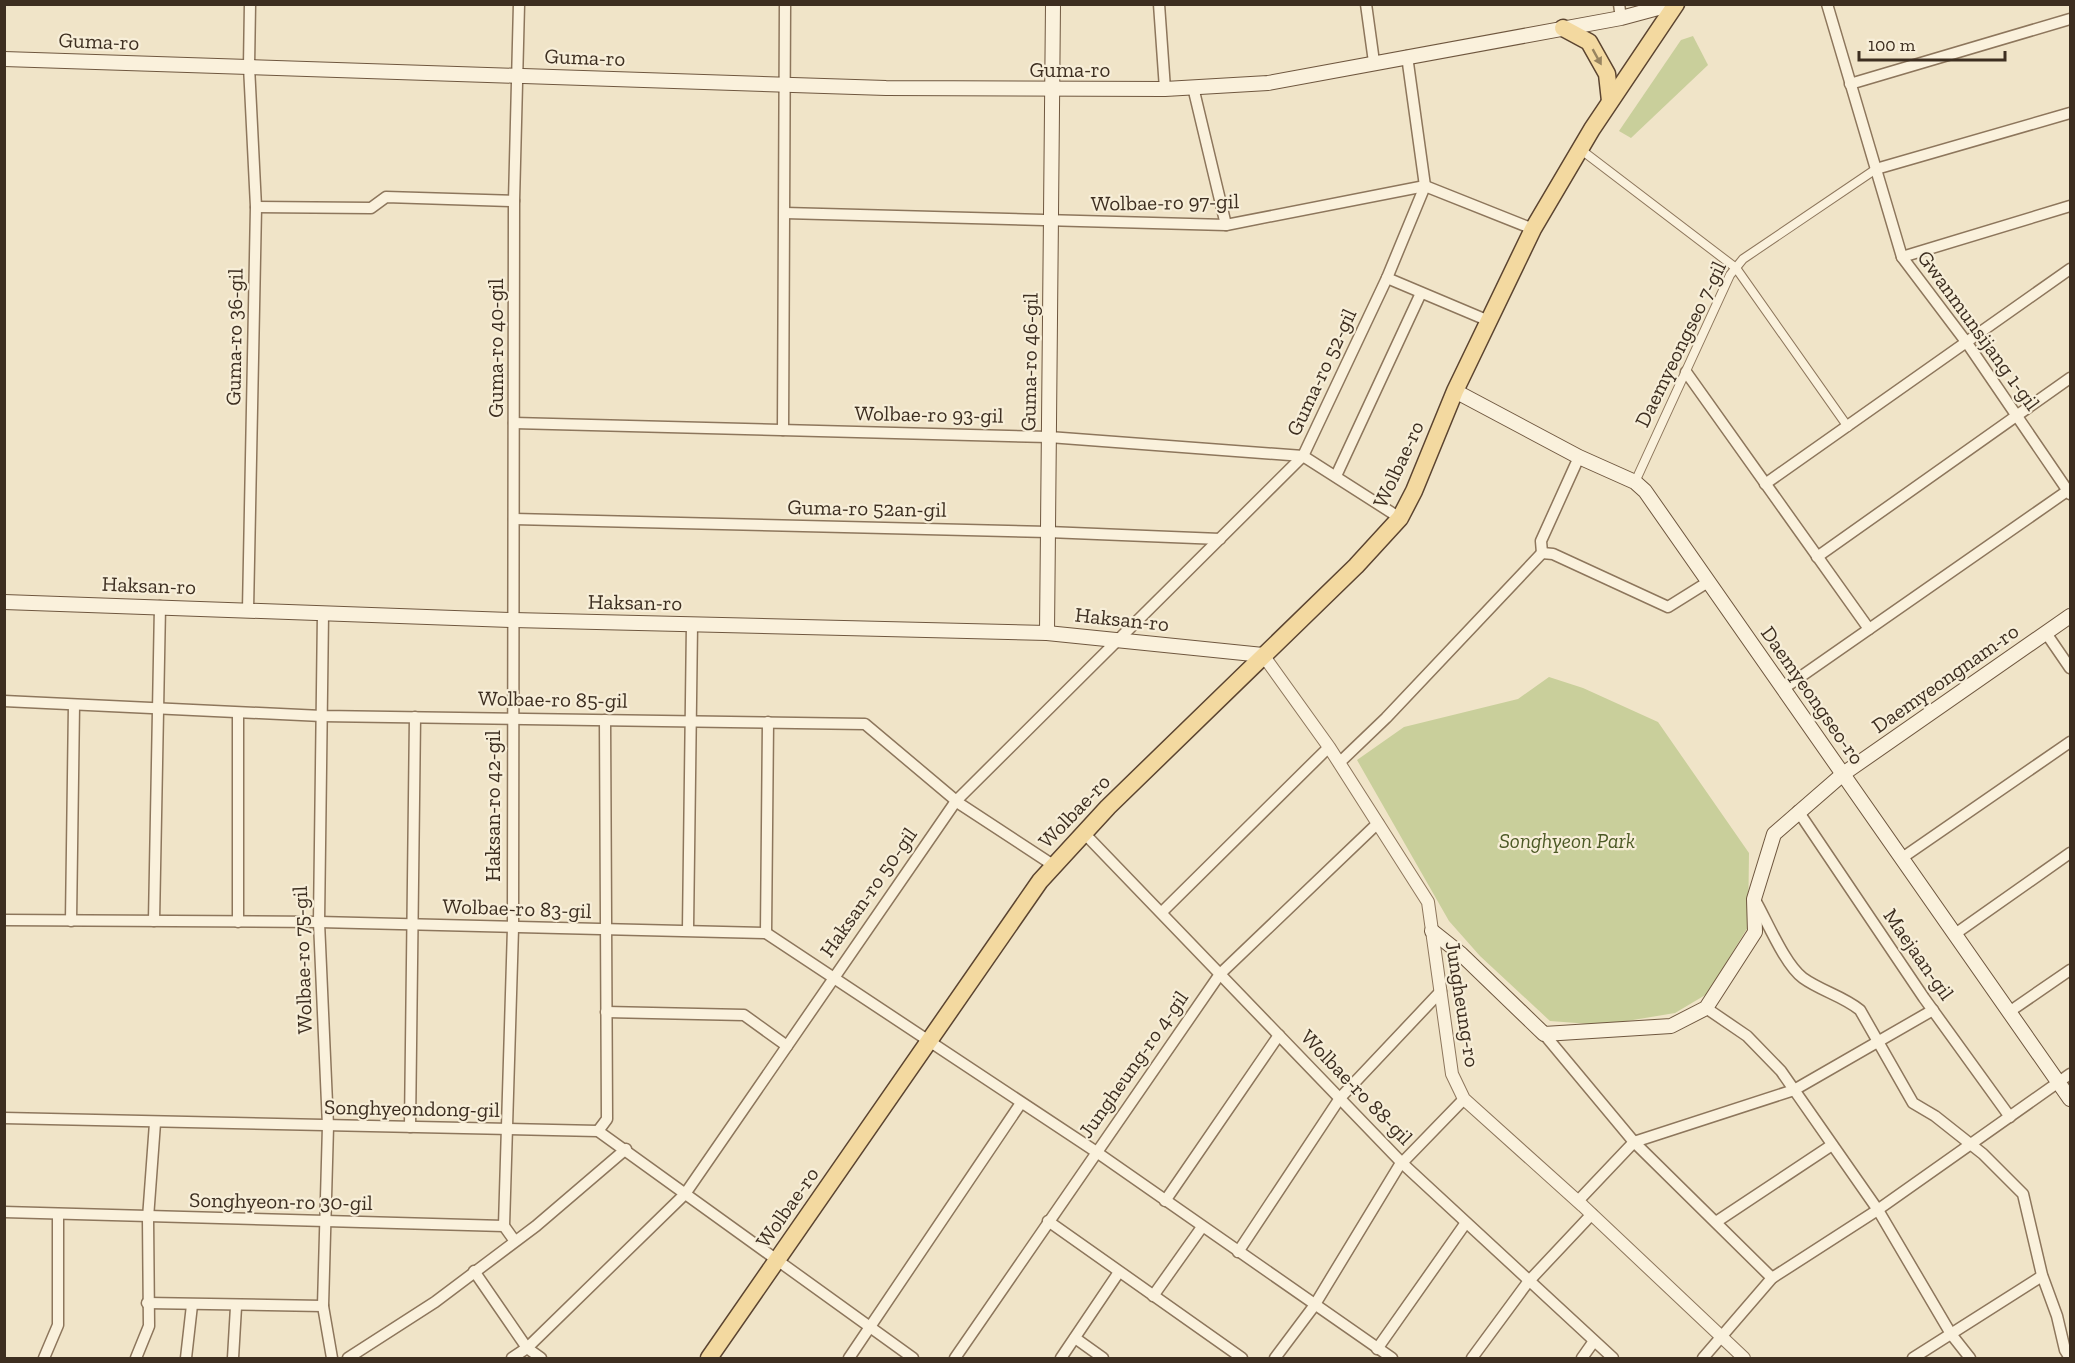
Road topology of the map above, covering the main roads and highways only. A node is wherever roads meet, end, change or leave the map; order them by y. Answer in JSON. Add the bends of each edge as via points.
{"nodes":[{"id":1,"x":1053,"y":4,"type":"edge"},
{"id":2,"x":1674,"y":4,"type":"edge"},
{"id":3,"x":1620,"y":11,"type":"edge"},
{"id":4,"x":1563,"y":28,"type":"junction"},
{"id":5,"x":4,"y":59,"type":"edge"},
{"id":6,"x":1052,"y":90,"type":"junction"},
{"id":7,"x":1610,"y":101,"type":"junction"},
{"id":8,"x":1455,"y":392,"type":"junction"},
{"id":9,"x":4,"y":602,"type":"edge"},
{"id":10,"x":2070,"y":616,"type":"edge"},
{"id":11,"x":1047,"y":633,"type":"junction"},
{"id":12,"x":1263,"y":655,"type":"junction"},
{"id":13,"x":1843,"y":774,"type":"junction"},
{"id":14,"x":1432,"y":931,"type":"road end"},
{"id":15,"x":2070,"y":1099,"type":"edge"},
{"id":16,"x":709,"y":1359,"type":"edge"}],
"edges":[{"from":1,"to":6,"type":"main road","name":"Guma-ro 46-gil"},
{"from":2,"to":3,"type":"main road","name":"Guma-ro"},
{"from":2,"to":7,"type":"main road","name":"Wolbae-ro"},
{"from":3,"to":4,"type":"main road","name":"Guma-ro"},
{"from":4,"to":6,"type":"main road","name":"Guma-ro","via":[[1268,82],[1165,89]]},
{"from":4,"to":7,"type":"main road","one_way":true,"via":[[1589,42],[1606,74]]},
{"from":5,"to":6,"type":"main road","name":"Guma-ro"},
{"from":6,"to":11,"type":"main road","name":"Guma-ro 46-gil"},
{"from":7,"to":8,"type":"main road","name":"Wolbae-ro","via":[[1533,229]]},
{"from":8,"to":12,"type":"main road","name":"Wolbae-ro","via":[[1400,518]]},
{"from":8,"to":13,"type":"main road","name":"Daemyeongseo-ro","via":[[1635,482],[1645,491]]},
{"from":9,"to":11,"type":"main road","name":"Haksan-ro"},
{"from":10,"to":13,"type":"main road","name":"Daemyeongnam-ro"},
{"from":11,"to":12,"type":"main road","name":"Haksan-ro"},
{"from":12,"to":16,"type":"main road","name":"Wolbae-ro","via":[[1083,832],[1028,896]]},
{"from":13,"to":14,"type":"main road","via":[[1774,834],[1754,899],[1755,932],[1706,1008],[1671,1026],[1544,1034]]},
{"from":13,"to":15,"type":"main road","name":"Daemyeongseo-ro"}]}
